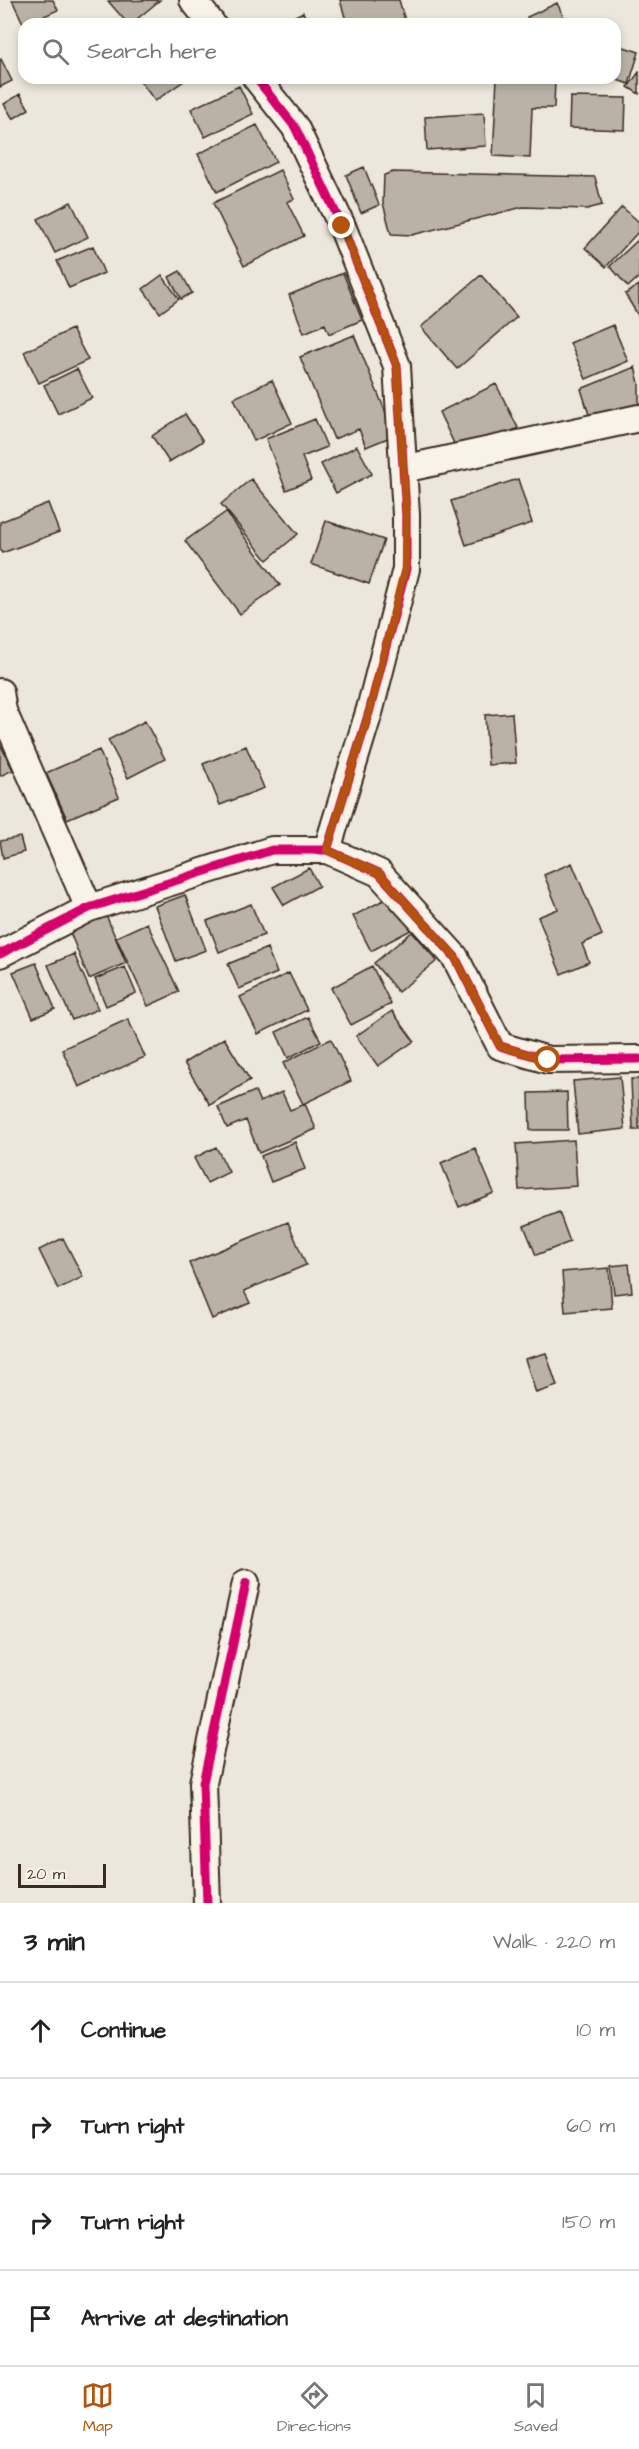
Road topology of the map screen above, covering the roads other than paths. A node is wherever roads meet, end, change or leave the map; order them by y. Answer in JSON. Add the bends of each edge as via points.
{"nodes":[{"id":1,"x":193,"y":0,"type":"edge"},
{"id":2,"x":207,"y":18,"type":"edge"},
{"id":3,"x":261,"y":84,"type":"edge"},
{"id":4,"x":639,"y":418,"type":"edge"},
{"id":5,"x":403,"y":469,"type":"junction"},
{"id":6,"x":0,"y":692,"type":"edge"},
{"id":7,"x":327,"y":850,"type":"junction"},
{"id":8,"x":89,"y":908,"type":"junction"},
{"id":9,"x":0,"y":954,"type":"edge"},
{"id":10,"x":639,"y":1059,"type":"edge"},
{"id":11,"x":246,"y":1583,"type":"dead end"},
{"id":12,"x":207,"y":1903,"type":"edge"}],
"edges":[{"from":1,"to":2,"type":"street"},
{"from":3,"to":5,"type":"street","via":[[295,127],[342,226],[397,366]]},
{"from":4,"to":5,"type":"street"},
{"from":5,"to":7,"type":"street","via":[[405,568],[370,709]]},
{"from":6,"to":8,"type":"street","via":[[3,711]]},
{"from":7,"to":8,"type":"street","via":[[272,850]]},
{"from":7,"to":10,"type":"street","via":[[379,873],[455,957],[500,1046],[548,1060]]},
{"from":8,"to":9,"type":"street"},
{"from":11,"to":12,"type":"street","via":[[203,1783]]}]}
